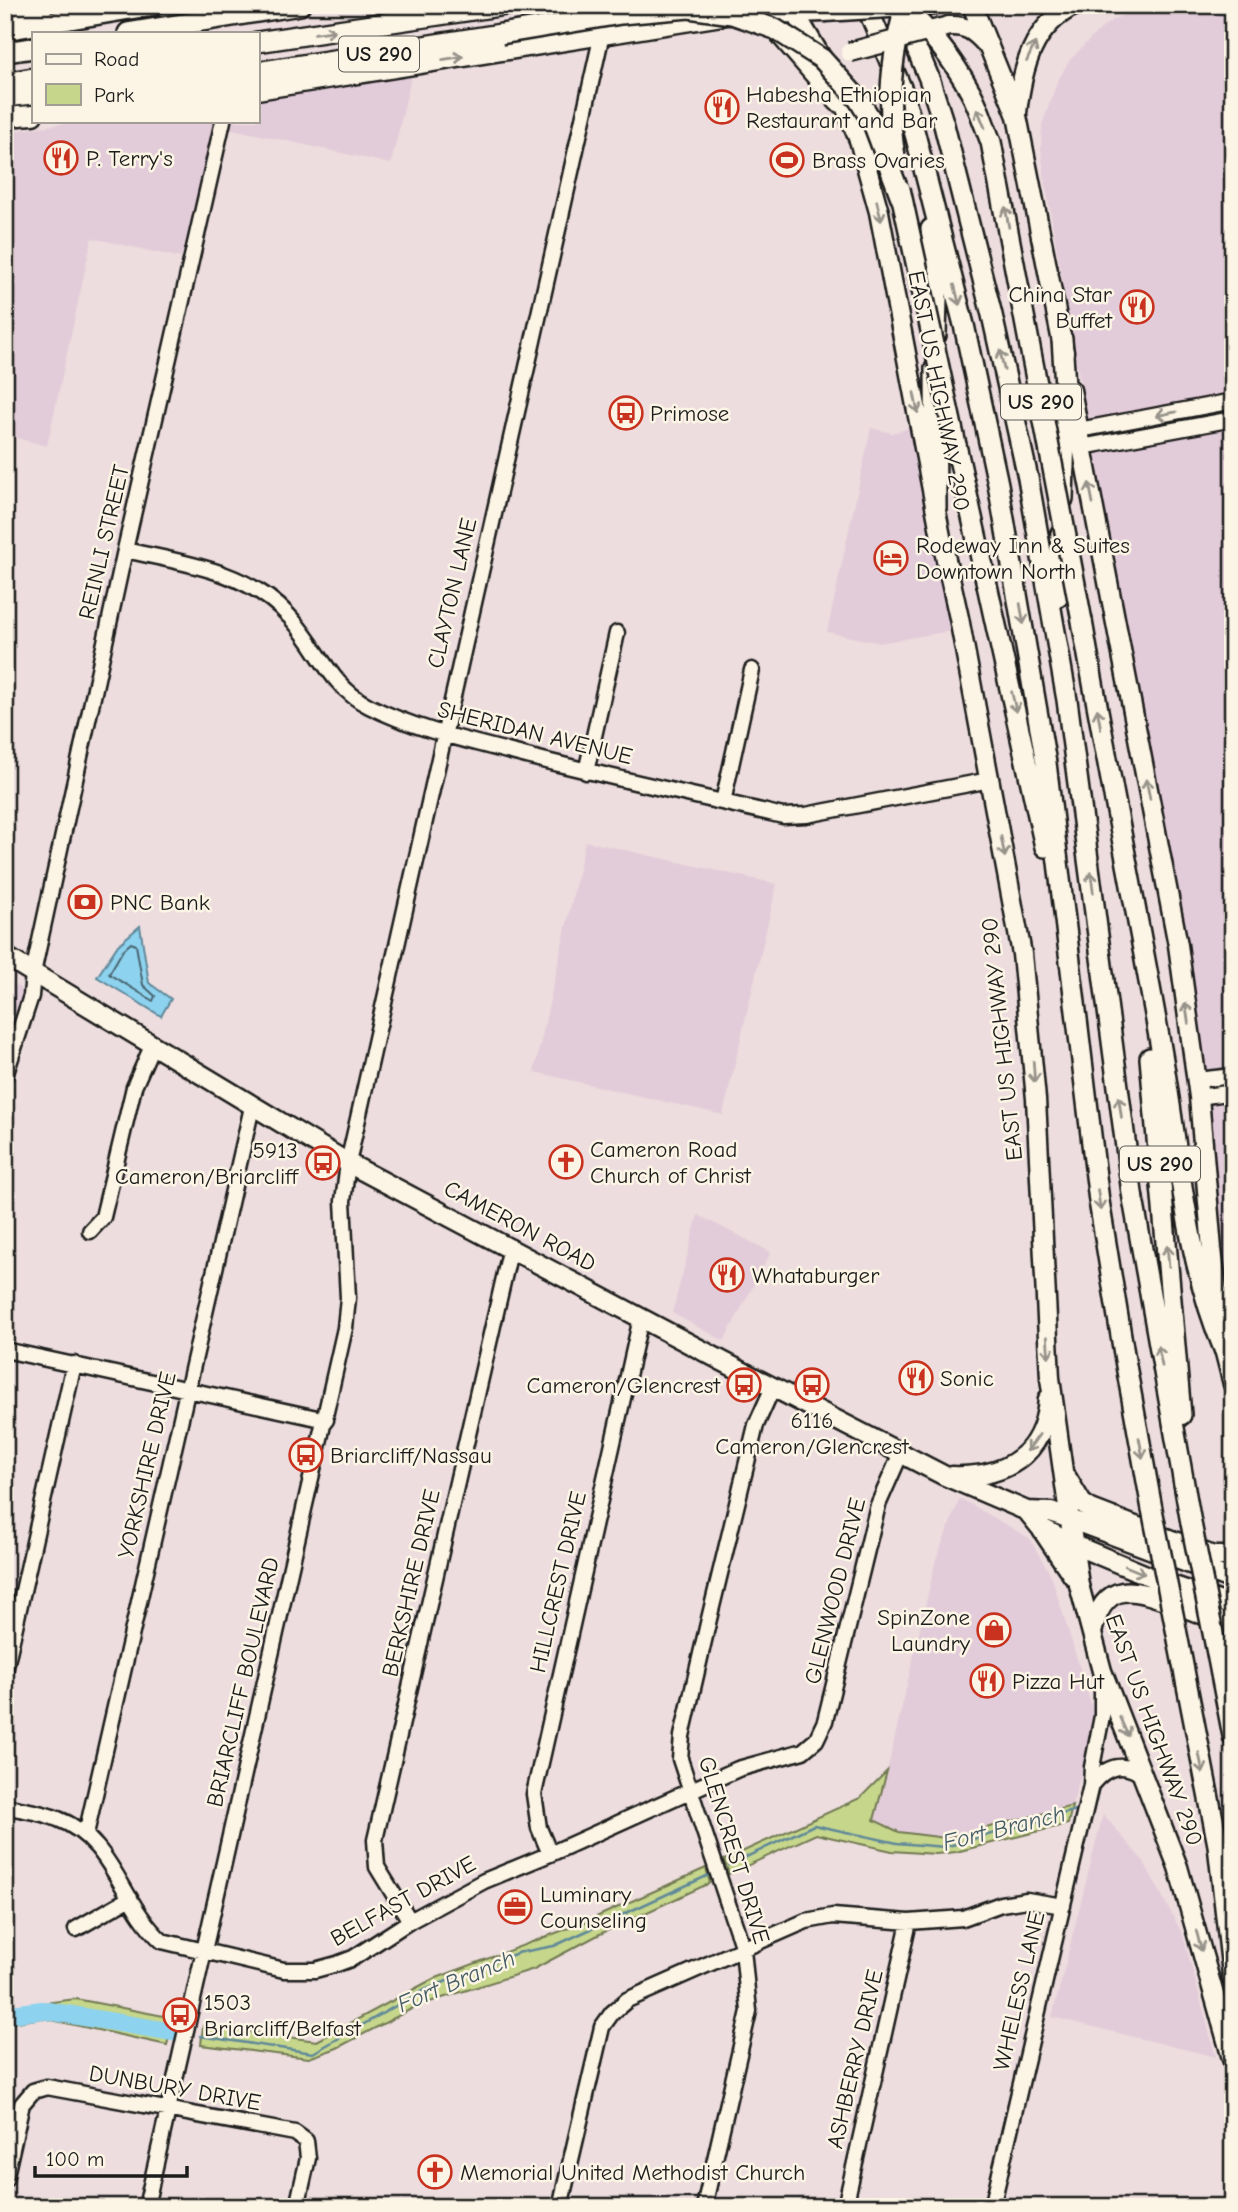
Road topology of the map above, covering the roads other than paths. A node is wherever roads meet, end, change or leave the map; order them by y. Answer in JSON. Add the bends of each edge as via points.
{"nodes":[{"id":1,"x":45,"y":5,"type":"edge"},
{"id":2,"x":154,"y":5,"type":"edge"},
{"id":3,"x":300,"y":5,"type":"edge"},
{"id":4,"x":506,"y":5,"type":"edge"},
{"id":5,"x":866,"y":5,"type":"edge"},
{"id":6,"x":902,"y":5,"type":"edge"},
{"id":7,"x":937,"y":5,"type":"edge"},
{"id":8,"x":972,"y":5,"type":"edge"},
{"id":9,"x":1076,"y":5,"type":"edge"},
{"id":10,"x":732,"y":10,"type":"edge"},
{"id":11,"x":793,"y":10,"type":"edge"},
{"id":12,"x":5,"y":13,"type":"edge"},
{"id":13,"x":5,"y":30,"type":"edge"},
{"id":14,"x":134,"y":32,"type":"edge"},
{"id":15,"x":602,"y":34,"type":"junction"},
{"id":16,"x":259,"y":42,"type":"edge"},
{"id":17,"x":32,"y":48,"type":"edge"},
{"id":18,"x":990,"y":49,"type":"junction"},
{"id":19,"x":5,"y":52,"type":"edge"},
{"id":20,"x":259,"y":72,"type":"edge"},
{"id":21,"x":833,"y":77,"type":"junction"},
{"id":22,"x":32,"y":79,"type":"edge"},
{"id":23,"x":5,"y":83,"type":"edge"},
{"id":24,"x":259,"y":90,"type":"edge"},
{"id":25,"x":32,"y":94,"type":"edge"},
{"id":26,"x":5,"y":97,"type":"edge"},
{"id":27,"x":848,"y":113,"type":"junction"},
{"id":28,"x":32,"y":115,"type":"edge"},
{"id":29,"x":1017,"y":116,"type":"junction"},
{"id":30,"x":5,"y":117,"type":"edge"},
{"id":31,"x":223,"y":122,"type":"edge"},
{"id":32,"x":915,"y":134,"type":"junction"},
{"id":33,"x":902,"y":200,"type":"junction"},
{"id":34,"x":1062,"y":338,"type":"junction"},
{"id":35,"x":1233,"y":401,"type":"edge"},
{"id":36,"x":1213,"y":405,"type":"junction"},
{"id":37,"x":1225,"y":421,"type":"edge"},
{"id":38,"x":1081,"y":439,"type":"junction"},
{"id":39,"x":936,"y":508,"type":"junction"},
{"id":40,"x":125,"y":550,"type":"junction"},
{"id":41,"x":617,"y":633,"type":"dead end"},
{"id":42,"x":1058,"y":643,"type":"junction"},
{"id":43,"x":751,"y":670,"type":"dead end"},
{"id":44,"x":444,"y":734,"type":"junction"},
{"id":45,"x":586,"y":772,"type":"junction"},
{"id":46,"x":990,"y":780,"type":"junction"},
{"id":47,"x":723,"y":802,"type":"junction"},
{"id":48,"x":1124,"y":859,"type":"junction"},
{"id":49,"x":5,"y":956,"type":"edge"},
{"id":50,"x":33,"y":973,"type":"junction"},
{"id":51,"x":1074,"y":996,"type":"junction"},
{"id":52,"x":152,"y":1046,"type":"junction"},
{"id":53,"x":5,"y":1076,"type":"edge"},
{"id":54,"x":1233,"y":1076,"type":"edge"},
{"id":55,"x":1198,"y":1088,"type":"junction"},
{"id":56,"x":1233,"y":1093,"type":"edge"},
{"id":57,"x":252,"y":1107,"type":"junction"},
{"id":58,"x":348,"y":1163,"type":"junction"},
{"id":59,"x":90,"y":1231,"type":"dead end"},
{"id":60,"x":511,"y":1247,"type":"junction"},
{"id":61,"x":641,"y":1318,"type":"junction"},
{"id":62,"x":1224,"y":1349,"type":"junction"},
{"id":63,"x":5,"y":1350,"type":"edge"},
{"id":64,"x":74,"y":1364,"type":"junction"},
{"id":65,"x":1050,"y":1378,"type":"junction"},
{"id":66,"x":1233,"y":1384,"type":"edge"},
{"id":67,"x":773,"y":1387,"type":"junction"},
{"id":68,"x":188,"y":1388,"type":"junction"},
{"id":69,"x":326,"y":1420,"type":"junction"},
{"id":70,"x":901,"y":1453,"type":"junction"},
{"id":71,"x":1183,"y":1471,"type":"junction"},
{"id":72,"x":1063,"y":1472,"type":"junction"},
{"id":73,"x":945,"y":1476,"type":"junction"},
{"id":74,"x":1027,"y":1511,"type":"junction"},
{"id":75,"x":1068,"y":1518,"type":"junction"},
{"id":76,"x":1040,"y":1527,"type":"junction"},
{"id":77,"x":1072,"y":1544,"type":"junction"},
{"id":78,"x":1233,"y":1556,"type":"edge"},
{"id":79,"x":1233,"y":1580,"type":"edge"},
{"id":80,"x":1079,"y":1585,"type":"junction"},
{"id":81,"x":1233,"y":1606,"type":"edge"},
{"id":82,"x":1233,"y":1626,"type":"edge"},
{"id":83,"x":1091,"y":1636,"type":"junction"},
{"id":84,"x":5,"y":1671,"type":"edge"},
{"id":85,"x":1102,"y":1671,"type":"junction"},
{"id":86,"x":1233,"y":1736,"type":"edge"},
{"id":87,"x":816,"y":1740,"type":"joint"},
{"id":88,"x":1144,"y":1776,"type":"junction"},
{"id":89,"x":1091,"y":1785,"type":"junction"},
{"id":90,"x":689,"y":1791,"type":"junction"},
{"id":91,"x":5,"y":1806,"type":"edge"},
{"id":92,"x":86,"y":1834,"type":"junction"},
{"id":93,"x":1218,"y":1845,"type":"junction"},
{"id":94,"x":550,"y":1854,"type":"junction"},
{"id":95,"x":1233,"y":1892,"type":"edge"},
{"id":96,"x":130,"y":1898,"type":"junction"},
{"id":97,"x":1063,"y":1906,"type":"junction"},
{"id":98,"x":410,"y":1921,"type":"junction"},
{"id":99,"x":909,"y":1922,"type":"junction"},
{"id":100,"x":76,"y":1929,"type":"dead end"},
{"id":101,"x":743,"y":1949,"type":"junction"},
{"id":102,"x":204,"y":1952,"type":"junction"},
{"id":103,"x":1233,"y":1979,"type":"edge"},
{"id":104,"x":1233,"y":2062,"type":"edge"},
{"id":105,"x":169,"y":2110,"type":"junction"},
{"id":106,"x":5,"y":2180,"type":"edge"},
{"id":107,"x":146,"y":2207,"type":"edge"},
{"id":108,"x":297,"y":2207,"type":"edge"},
{"id":109,"x":560,"y":2207,"type":"edge"},
{"id":110,"x":704,"y":2207,"type":"edge"},
{"id":111,"x":845,"y":2207,"type":"edge"},
{"id":112,"x":992,"y":2207,"type":"edge"}],
"edges":[{"from":1,"to":12,"type":"main road"},
{"from":2,"to":13,"type":"highway"},
{"from":3,"to":14,"type":"highway"},
{"from":16,"to":4,"type":"highway","one_way":true},
{"from":5,"to":32,"type":"highway"},
{"from":6,"to":33,"type":"highway","bridge":true,"via":[[889,97]]},
{"from":42,"to":6,"type":"highway","one_way":true,"via":[[1025,466],[969,218],[929,78]]},
{"from":48,"to":6,"type":"highway","number":"US 290","one_way":true,"bridge":true,"via":[[991,142],[971,92],[950,59]]},
{"from":7,"to":11,"type":"main road","bridge":true},
{"from":8,"to":18,"type":"main road"},
{"from":29,"to":9,"type":"main road","one_way":true,"via":[[1031,49],[1053,20]]},
{"from":10,"to":11,"type":"main road"},
{"from":10,"to":15,"type":"main road"},
{"from":10,"to":27,"type":"main road","via":[[776,29]]},
{"from":11,"to":21,"type":"main road","name":"EAST US HIGHWAY 290"},
{"from":24,"to":15,"type":"main road","one_way":true},
{"from":15,"to":44,"type":"street","name":"CLAYTON LANE"},
{"from":17,"to":19,"type":"highway"},
{"from":18,"to":21,"type":"main road","bridge":true,"via":[[974,31],[949,26],[850,52],[834,65]]},
{"from":18,"to":29,"type":"main road"},
{"from":20,"to":33,"type":"highway","number":"US 290","bridge":true,"via":[[621,15],[689,8],[732,14],[775,29],[822,59],[849,85],[873,123]]},
{"from":21,"to":27,"type":"main road","name":"EAST US HIGHWAY 290"},
{"from":22,"to":23,"type":"highway"},
{"from":25,"to":26,"type":"highway"},
{"from":27,"to":39,"type":"main road","name":"EAST US HIGHWAY 290","one_way":true,"via":[[879,212]]},
{"from":28,"to":30,"type":"main road"},
{"from":29,"to":34,"type":"main road"},
{"from":31,"to":40,"type":"street","name":"REINLI STREET"},
{"from":32,"to":39,"type":"highway","via":[[937,298]]},
{"from":32,"to":51,"type":"highway","one_way":true,"via":[[964,325],[998,484],[1045,752]]},
{"from":33,"to":51,"type":"highway","number":"US 290","one_way":true,"bridge":true,"via":[[1037,805]]},
{"from":34,"to":38,"type":"main road"},
{"from":34,"to":42,"type":"highway","via":[[1066,401]]},
{"from":35,"to":36,"type":"street"},
{"from":36,"to":37,"type":"street"},
{"from":36,"to":38,"type":"street","one_way":true},
{"from":37,"to":38,"type":"street"},
{"from":55,"to":38,"type":"main road","one_way":true,"via":[[1169,894]]},
{"from":39,"to":46,"type":"main road","name":"EAST US HIGHWAY 290"},
{"from":40,"to":44,"type":"street","name":"SHERIDAN AVENUE","via":[[212,570],[257,588],[291,617],[340,685],[398,720]]},
{"from":40,"to":50,"type":"street","name":"REINLI STREET"},
{"from":41,"to":45,"type":"street"},
{"from":71,"to":42,"type":"highway","one_way":true,"via":[[1132,1193]]},
{"from":43,"to":47,"type":"street"},
{"from":44,"to":45,"type":"street","name":"SHERIDAN AVENUE"},
{"from":44,"to":58,"type":"street","name":"CLAYTON LANE"},
{"from":45,"to":47,"type":"street","name":"SHERIDAN AVENUE"},
{"from":46,"to":47,"type":"street","name":"SHERIDAN AVENUE","via":[[797,816]]},
{"from":46,"to":65,"type":"main road","name":"EAST US HIGHWAY 290","one_way":true,"via":[[1029,1010]]},
{"from":48,"to":62,"type":"highway","via":[[1193,1248]]},
{"from":71,"to":48,"type":"highway","number":"US 290","one_way":true,"via":[[1181,1395],[1152,1071]]},
{"from":49,"to":50,"type":"main road","name":"CAMERON ROAD"},
{"from":50,"to":52,"type":"main road","name":"CAMERON ROAD"},
{"from":50,"to":53,"type":"street","name":"REINLI STREET","via":[[31,996]]},
{"from":51,"to":93,"type":"highway","number":"US 290","one_way":true,"bridge":true,"via":[[1099,1201],[1125,1360]]},
{"from":52,"to":57,"type":"main road","name":"CAMERON ROAD"},
{"from":52,"to":59,"type":"street","via":[[134,1087],[103,1217]]},
{"from":54,"to":55,"type":"street"},
{"from":55,"to":56,"type":"street"},
{"from":55,"to":62,"type":"main road"},
{"from":57,"to":58,"type":"main road","name":"CAMERON ROAD"},
{"from":57,"to":68,"type":"street","name":"YORKSHIRE DRIVE"},
{"from":58,"to":60,"type":"main road","name":"CAMERON ROAD"},
{"from":58,"to":69,"type":"street","name":"BRIARCLIFF BOULEVARD","via":[[343,1210],[348,1298]]},
{"from":60,"to":61,"type":"main road","name":"CAMERON ROAD"},
{"from":60,"to":98,"type":"street","name":"BERKSHIRE DRIVE","via":[[375,1840],[377,1867]]},
{"from":61,"to":67,"type":"main road","name":"CAMERON ROAD"},
{"from":61,"to":94,"type":"street","name":"HILLCREST DRIVE","via":[[534,1794],[539,1828]]},
{"from":62,"to":66,"type":"main road"},
{"from":63,"to":64,"type":"street"},
{"from":64,"to":68,"type":"street"},
{"from":64,"to":84,"type":"street"},
{"from":65,"to":72,"type":"main road","name":"EAST US HIGHWAY 290"},
{"from":65,"to":73,"type":"main road","one_way":true,"via":[[1042,1430],[1024,1455],[980,1476]]},
{"from":67,"to":70,"type":"main road","name":"CAMERON ROAD"},
{"from":67,"to":90,"type":"street","name":"GLENCREST DRIVE","via":[[756,1425],[682,1736],[680,1759]]},
{"from":68,"to":69,"type":"street"},
{"from":68,"to":92,"type":"street","name":"YORKSHIRE DRIVE"},
{"from":69,"to":102,"type":"street","name":"BRIARCLIFF BOULEVARD"},
{"from":70,"to":73,"type":"main road","name":"CAMERON ROAD"},
{"from":70,"to":87,"type":"street","name":"GLENWOOD DRIVE","via":[[878,1504],[825,1721]]},
{"from":71,"to":86,"type":"highway","number":"US 290","bridge":true},
{"from":72,"to":75,"type":"main road","name":"EAST US HIGHWAY 290"},
{"from":72,"to":78,"type":"main road","via":[[1076,1495],[1091,1509],[1213,1556]]},
{"from":73,"to":74,"type":"main road","name":"CAMERON ROAD"},
{"from":74,"to":75,"type":"main road","name":"CAMERON ROAD"},
{"from":74,"to":76,"type":"main road","name":"CAMERON ROAD"},
{"from":75,"to":77,"type":"main road","name":"EAST US HIGHWAY 290"},
{"from":75,"to":79,"type":"main road","name":"CAMERON ROAD"},
{"from":76,"to":77,"type":"main road","name":"CAMERON ROAD"},
{"from":76,"to":80,"type":"main road"},
{"from":77,"to":80,"type":"main road","name":"EAST US HIGHWAY 290"},
{"from":77,"to":81,"type":"main road","name":"CAMERON ROAD","one_way":true},
{"from":80,"to":83,"type":"main road","name":"EAST US HIGHWAY 290"},
{"from":82,"to":83,"type":"main road","via":[[1147,1593],[1127,1591],[1100,1607]]},
{"from":83,"to":85,"type":"main road","name":"EAST US HIGHWAY 290"},
{"from":85,"to":88,"type":"main road","name":"EAST US HIGHWAY 290","one_way":true},
{"from":85,"to":89,"type":"street","name":"WHELESS LANE","via":[[1102,1716]]},
{"from":87,"to":90,"type":"street","name":"BELFAST DRIVE","via":[[793,1756],[738,1769]]},
{"from":88,"to":89,"type":"street","via":[[1120,1766],[1105,1771]]},
{"from":88,"to":104,"type":"main road","name":"EAST US HIGHWAY 290","one_way":true,"via":[[1178,1867]]},
{"from":89,"to":97,"type":"street","name":"WHELESS LANE"},
{"from":90,"to":94,"type":"street","name":"BELFAST DRIVE"},
{"from":90,"to":101,"type":"street","name":"GLENCREST DRIVE"},
{"from":91,"to":92,"type":"street","name":"BELFAST DRIVE","via":[[58,1819]]},
{"from":92,"to":96,"type":"street","name":"BELFAST DRIVE","via":[[109,1860]]},
{"from":93,"to":95,"type":"highway","number":"US 290"},
{"from":93,"to":103,"type":"highway"},
{"from":94,"to":98,"type":"street","name":"BELFAST DRIVE","via":[[484,1881]]},
{"from":96,"to":100,"type":"street"},
{"from":96,"to":102,"type":"street","name":"BELFAST DRIVE","via":[[162,1941]]},
{"from":97,"to":99,"type":"street","via":[[1027,1900],[963,1918]]},
{"from":97,"to":112,"type":"street","name":"WHELESS LANE"},
{"from":98,"to":102,"type":"street","name":"BELFAST DRIVE","via":[[353,1958],[315,1970],[284,1970]]},
{"from":99,"to":101,"type":"street","via":[[833,1916],[806,1921]]},
{"from":99,"to":111,"type":"street","name":"ASHBERRY DRIVE"},
{"from":101,"to":109,"type":"street","via":[[627,2000],[611,2012],[602,2027]]},
{"from":101,"to":110,"type":"street","name":"GLENCREST DRIVE","via":[[749,2011]]},
{"from":102,"to":105,"type":"street","name":"BRIARCLIFF BOULEVARD"},
{"from":105,"to":106,"type":"street","name":"DUNBURY DRIVE","via":[[47,2087],[33,2091],[22,2104]]},
{"from":105,"to":107,"type":"street","name":"BRIARCLIFF BOULEVARD"},
{"from":105,"to":108,"type":"street","name":"DUNBURY DRIVE","via":[[295,2133],[306,2141],[308,2158]]}]}
